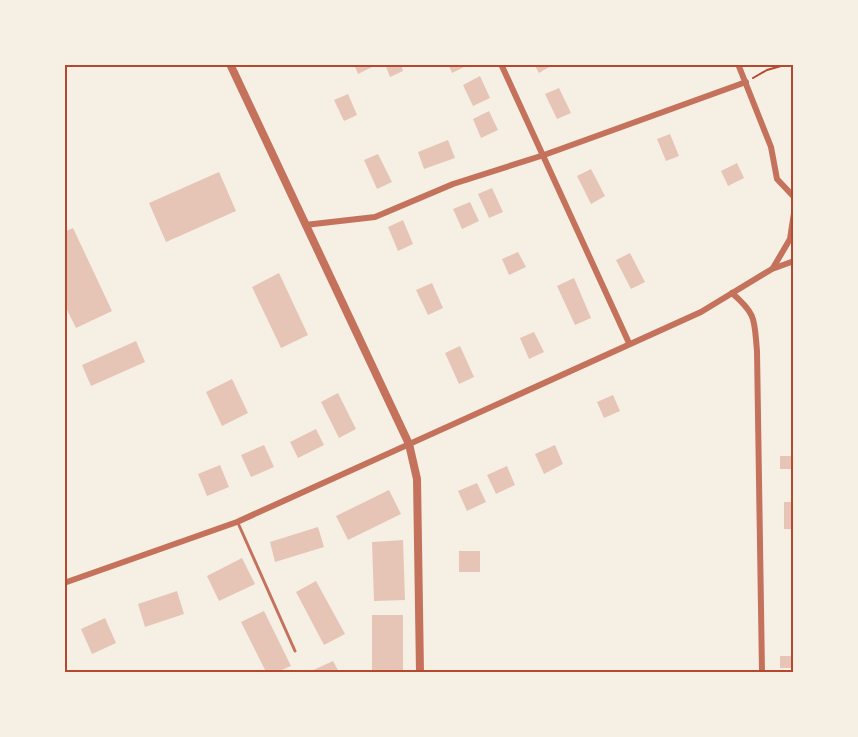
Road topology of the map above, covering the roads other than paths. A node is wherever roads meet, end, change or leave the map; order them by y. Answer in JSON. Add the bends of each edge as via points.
{"nodes":[{"id":1,"x":231,"y":64,"type":"edge"},
{"id":2,"x":501,"y":64,"type":"edge"},
{"id":3,"x":738,"y":64,"type":"edge"},
{"id":4,"x":746,"y":82,"type":"junction"},
{"id":5,"x":544,"y":155,"type":"junction"},
{"id":6,"x":794,"y":197,"type":"edge"},
{"id":7,"x":794,"y":213,"type":"edge"},
{"id":8,"x":305,"y":225,"type":"junction"},
{"id":9,"x":794,"y":261,"type":"edge"},
{"id":10,"x":772,"y":269,"type":"junction"},
{"id":11,"x":732,"y":293,"type":"junction"},
{"id":12,"x":629,"y":343,"type":"junction"},
{"id":13,"x":409,"y":444,"type":"junction"},
{"id":14,"x":237,"y":522,"type":"junction"},
{"id":15,"x":64,"y":583,"type":"edge"},
{"id":16,"x":295,"y":651,"type":"dead end"},
{"id":17,"x":420,"y":672,"type":"edge"},
{"id":18,"x":762,"y":672,"type":"edge"}],
"edges":[{"from":1,"to":8,"type":"street"},
{"from":2,"to":5,"type":"street"},
{"from":3,"to":4,"type":"street"},
{"from":4,"to":5,"type":"street"},
{"from":4,"to":6,"type":"street","via":[[771,147],[777,179]]},
{"from":5,"to":8,"type":"street","via":[[453,184],[375,217]]},
{"from":5,"to":12,"type":"street"},
{"from":7,"to":10,"type":"street","via":[[790,239]]},
{"from":8,"to":13,"type":"street"},
{"from":9,"to":10,"type":"street"},
{"from":10,"to":11,"type":"street"},
{"from":11,"to":12,"type":"street","via":[[702,312]]},
{"from":11,"to":18,"type":"street","via":[[750,309],[756,333]]},
{"from":12,"to":13,"type":"street"},
{"from":13,"to":14,"type":"street"},
{"from":13,"to":17,"type":"street","via":[[417,479]]},
{"from":14,"to":15,"type":"street"},
{"from":14,"to":16,"type":"lane"}]}
